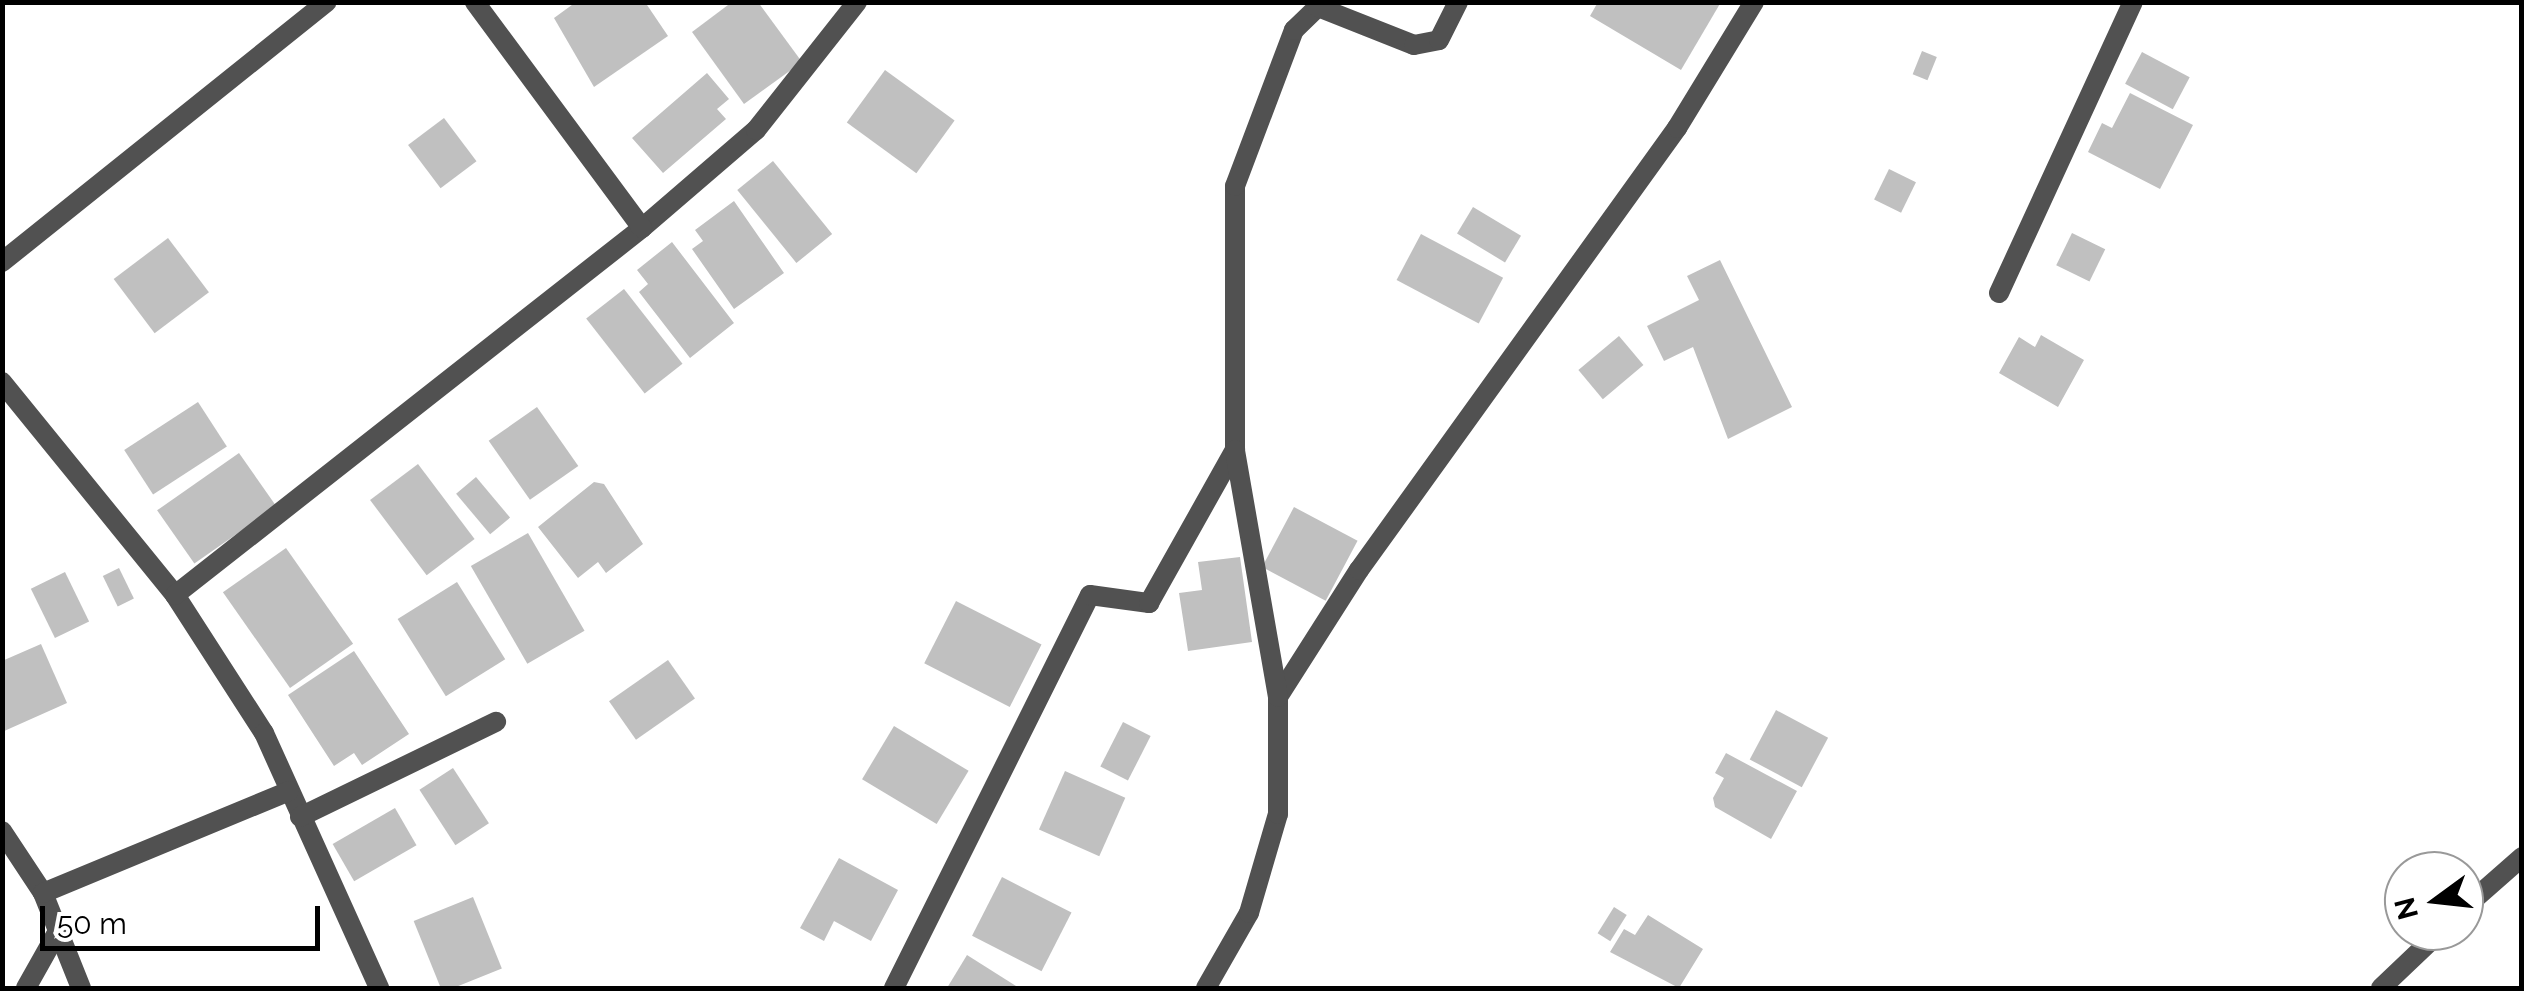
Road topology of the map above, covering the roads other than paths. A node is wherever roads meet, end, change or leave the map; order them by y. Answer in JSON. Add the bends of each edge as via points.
{"nodes":[{"id":1,"x":328,"y":2,"type":"edge"},
{"id":2,"x":475,"y":2,"type":"edge"},
{"id":3,"x":857,"y":2,"type":"edge"},
{"id":4,"x":1458,"y":2,"type":"edge"},
{"id":5,"x":1754,"y":2,"type":"edge"},
{"id":6,"x":2133,"y":2,"type":"edge"},
{"id":7,"x":642,"y":228,"type":"junction"},
{"id":8,"x":2,"y":262,"type":"edge"},
{"id":9,"x":1998,"y":294,"type":"dead end"},
{"id":10,"x":2,"y":382,"type":"edge"},
{"id":11,"x":1236,"y":450,"type":"junction"},
{"id":12,"x":176,"y":595,"type":"junction"},
{"id":13,"x":1278,"y":697,"type":"junction"},
{"id":14,"x":496,"y":722,"type":"dead end"},
{"id":15,"x":289,"y":790,"type":"junction"},
{"id":16,"x":300,"y":817,"type":"junction"},
{"id":17,"x":2,"y":831,"type":"edge"},
{"id":18,"x":2522,"y":857,"type":"edge"},
{"id":19,"x":2484,"y":890,"type":"edge"},
{"id":20,"x":43,"y":893,"type":"junction"},
{"id":21,"x":58,"y":931,"type":"junction"},
{"id":22,"x":2419,"y":951,"type":"edge"},
{"id":23,"x":26,"y":988,"type":"edge"},
{"id":24,"x":81,"y":988,"type":"edge"},
{"id":25,"x":380,"y":988,"type":"edge"},
{"id":26,"x":894,"y":988,"type":"edge"},
{"id":27,"x":1206,"y":988,"type":"edge"},
{"id":28,"x":2381,"y":988,"type":"edge"}],
"edges":[{"from":1,"to":8,"type":"street"},
{"from":2,"to":7,"type":"street"},
{"from":3,"to":7,"type":"street","via":[[756,130]]},
{"from":4,"to":11,"type":"street","via":[[1439,40],[1414,45],[1318,7],[1294,30],[1235,186]]},
{"from":5,"to":13,"type":"street","via":[[1677,128],[1359,570]]},
{"from":6,"to":9,"type":"street"},
{"from":7,"to":12,"type":"street"},
{"from":10,"to":12,"type":"street"},
{"from":11,"to":13,"type":"street"},
{"from":11,"to":26,"type":"street","via":[[1150,603],[1090,595]]},
{"from":12,"to":15,"type":"street","via":[[264,732]]},
{"from":13,"to":27,"type":"street","via":[[1278,814],[1249,912]]},
{"from":14,"to":16,"type":"street"},
{"from":15,"to":16,"type":"street"},
{"from":15,"to":20,"type":"street"},
{"from":16,"to":25,"type":"street"},
{"from":17,"to":20,"type":"street"},
{"from":18,"to":19,"type":"street"},
{"from":20,"to":21,"type":"street"},
{"from":21,"to":23,"type":"street"},
{"from":21,"to":24,"type":"street"},
{"from":22,"to":28,"type":"street"}]}
